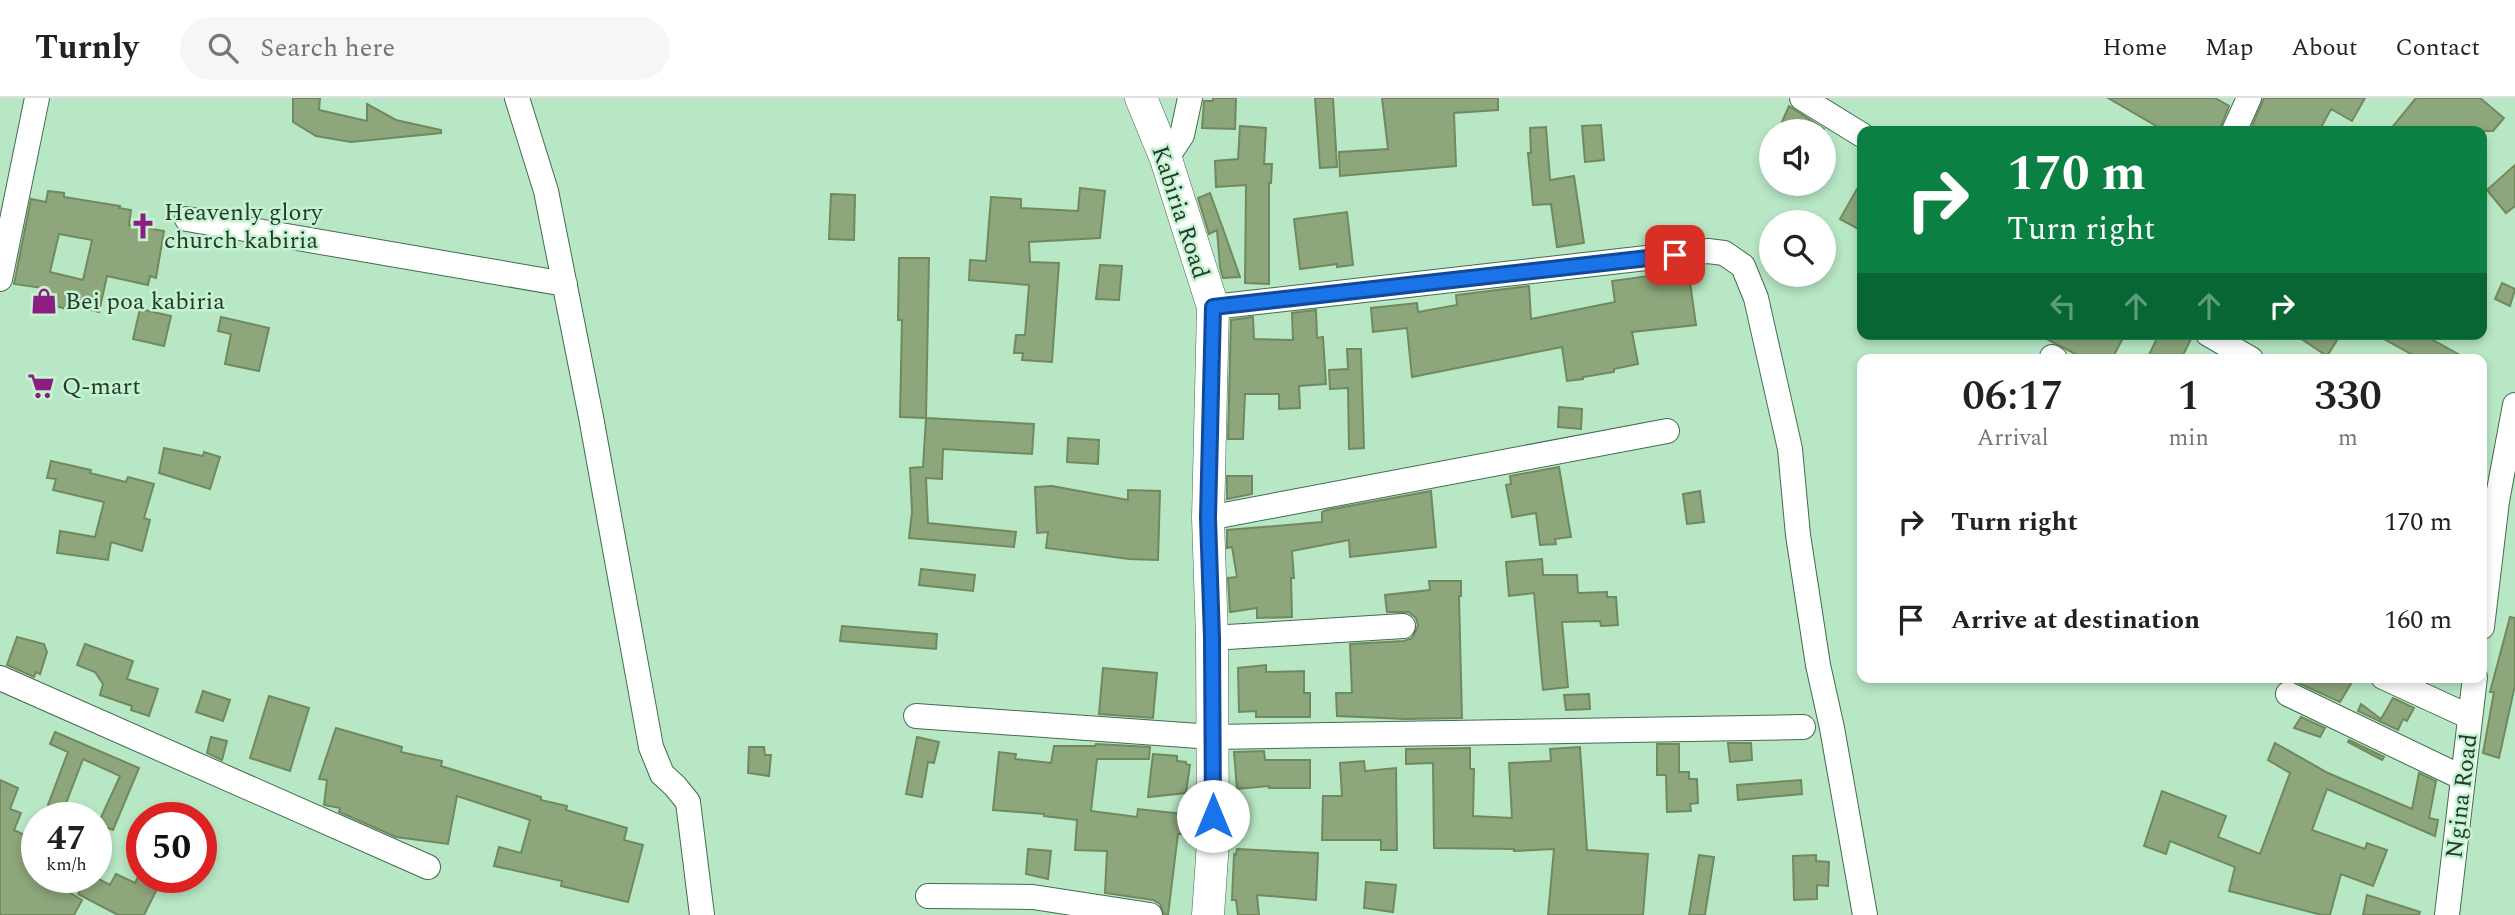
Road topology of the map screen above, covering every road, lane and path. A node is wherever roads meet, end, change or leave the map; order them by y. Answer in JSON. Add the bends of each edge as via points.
{"nodes":[{"id":1,"x":37,"y":98,"type":"edge"},
{"id":2,"x":517,"y":98,"type":"edge"},
{"id":3,"x":1141,"y":98,"type":"edge"},
{"id":4,"x":1190,"y":98,"type":"edge"},
{"id":5,"x":1802,"y":98,"type":"edge"},
{"id":6,"x":2249,"y":98,"type":"edge"},
{"id":7,"x":2236,"y":126,"type":"edge"},
{"id":8,"x":1857,"y":132,"type":"edge"},
{"id":9,"x":1166,"y":159,"type":"junction"},
{"id":10,"x":187,"y":219,"type":"dead end"},
{"id":11,"x":0,"y":279,"type":"edge"},
{"id":12,"x":565,"y":285,"type":"junction"},
{"id":13,"x":1213,"y":307,"type":"junction"},
{"id":14,"x":2218,"y":340,"type":"edge"},
{"id":15,"x":2242,"y":354,"type":"edge"},
{"id":16,"x":2515,"y":405,"type":"edge"},
{"id":17,"x":1667,"y":431,"type":"dead end"},
{"id":18,"x":2489,"y":496,"type":"edge"},
{"id":19,"x":1208,"y":518,"type":"junction"},
{"id":20,"x":2487,"y":529,"type":"edge"},
{"id":21,"x":1403,"y":626,"type":"dead end"},
{"id":22,"x":1212,"y":638,"type":"junction"},
{"id":23,"x":0,"y":678,"type":"edge"},
{"id":24,"x":2396,"y":683,"type":"edge"},
{"id":25,"x":2474,"y":683,"type":"edge"},
{"id":26,"x":2288,"y":694,"type":"dead end"},
{"id":27,"x":916,"y":716,"type":"dead end"},
{"id":28,"x":2470,"y":717,"type":"junction"},
{"id":29,"x":1803,"y":727,"type":"dead end"},
{"id":30,"x":1213,"y":737,"type":"junction"},
{"id":31,"x":2463,"y":778,"type":"junction"},
{"id":32,"x":428,"y":867,"type":"dead end"},
{"id":33,"x":928,"y":896,"type":"dead end"},
{"id":34,"x":702,"y":915,"type":"edge"},
{"id":35,"x":1150,"y":915,"type":"edge"},
{"id":36,"x":1208,"y":915,"type":"edge"},
{"id":37,"x":1865,"y":915,"type":"edge"},
{"id":38,"x":2447,"y":915,"type":"edge"}],
"edges":[{"from":1,"to":11,"type":"street"},
{"from":2,"to":12,"type":"street","via":[[546,191]]},
{"from":3,"to":9,"type":"main road","name":"Kabiria Road"},
{"from":4,"to":9,"type":"street","via":[[1182,135]]},
{"from":5,"to":8,"type":"street"},
{"from":6,"to":7,"type":"street"},
{"from":9,"to":13,"type":"main road","name":"Kabiria Road"},
{"from":10,"to":12,"type":"street"},
{"from":12,"to":34,"type":"street","via":[[651,747],[662,774],[688,802]]},
{"from":13,"to":19,"type":"main road","name":"Kabiria Road"},
{"from":13,"to":37,"type":"street","via":[[1708,251],[1724,253],[1743,266],[1756,298],[1790,449],[1818,666]]},
{"from":14,"to":15,"type":"street"},
{"from":16,"to":18,"type":"street"},
{"from":17,"to":19,"type":"street"},
{"from":18,"to":20,"type":"street"},
{"from":19,"to":22,"type":"main road","name":"Kabiria Road"},
{"from":21,"to":22,"type":"street"},
{"from":22,"to":30,"type":"main road","name":"Kabiria Road"},
{"from":23,"to":32,"type":"street"},
{"from":24,"to":28,"type":"street"},
{"from":25,"to":28,"type":"street","name":"Ngina Road"},
{"from":26,"to":31,"type":"street"},
{"from":27,"to":30,"type":"street"},
{"from":28,"to":31,"type":"street","name":"Ngina Road"},
{"from":29,"to":30,"type":"street"},
{"from":30,"to":36,"type":"main road","name":"Kabiria Road"},
{"from":31,"to":38,"type":"street","name":"Ngina Road"},
{"from":33,"to":35,"type":"street","via":[[1033,897]]}]}
